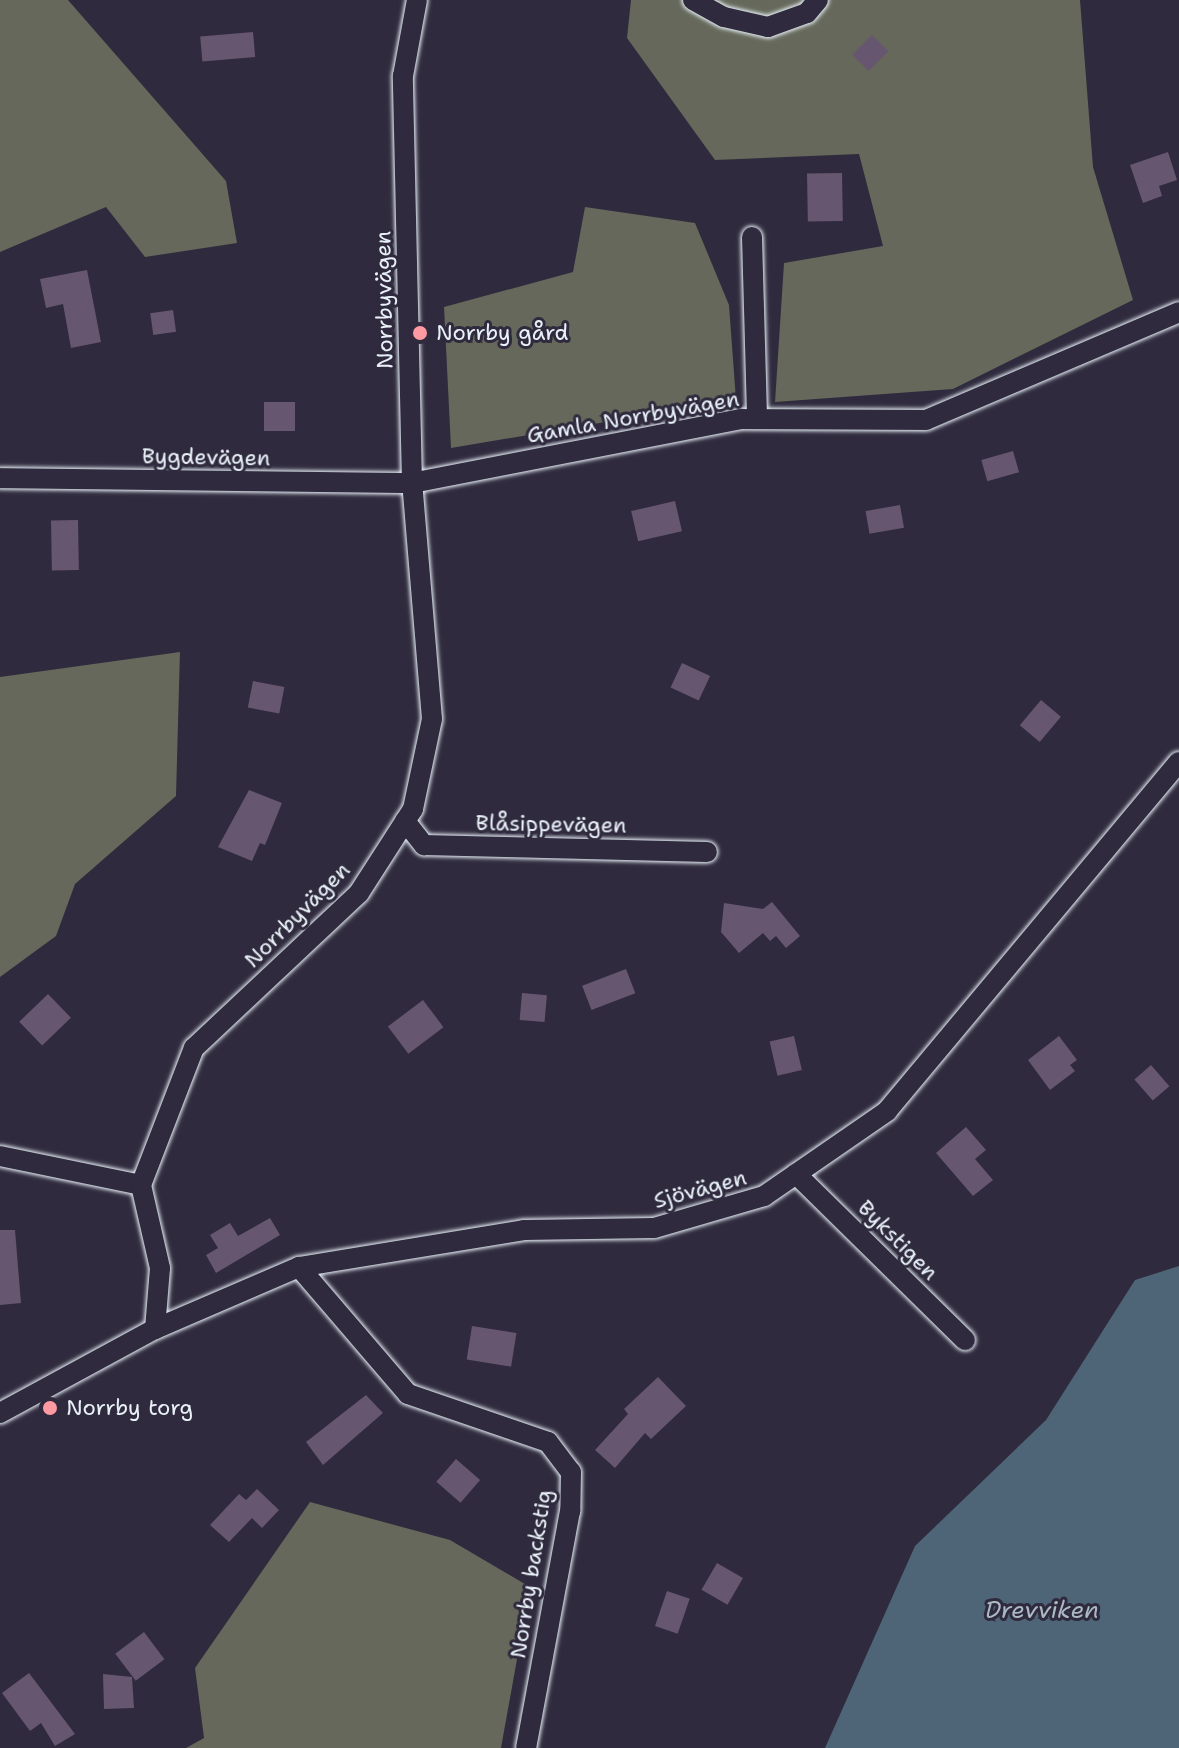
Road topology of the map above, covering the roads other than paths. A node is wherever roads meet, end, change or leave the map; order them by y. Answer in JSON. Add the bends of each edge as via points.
{"nodes":[{"id":1,"x":417,"y":0,"type":"edge"},
{"id":2,"x":693,"y":0,"type":"edge"},
{"id":3,"x":818,"y":0,"type":"edge"},
{"id":4,"x":752,"y":237,"type":"dead end"},
{"id":5,"x":1179,"y":312,"type":"edge"},
{"id":6,"x":757,"y":419,"type":"junction"},
{"id":7,"x":0,"y":478,"type":"edge"},
{"id":8,"x":412,"y":483,"type":"junction"},
{"id":9,"x":1179,"y":762,"type":"edge"},
{"id":10,"x":405,"y":821,"type":"junction"},
{"id":11,"x":707,"y":852,"type":"dead end"},
{"id":12,"x":0,"y":1156,"type":"edge"},
{"id":13,"x":796,"y":1174,"type":"junction"},
{"id":14,"x":141,"y":1185,"type":"junction"},
{"id":15,"x":299,"y":1267,"type":"junction"},
{"id":16,"x":155,"y":1329,"type":"junction"},
{"id":17,"x":965,"y":1340,"type":"dead end"},
{"id":18,"x":0,"y":1413,"type":"edge"},
{"id":19,"x":526,"y":1748,"type":"edge"}],
"edges":[{"from":1,"to":8,"type":"street","name":"Norrbyvägen","via":[[403,76]]},
{"from":2,"to":3,"type":"street","via":[[724,17],[768,27],[807,13]]},
{"from":4,"to":6,"type":"street"},
{"from":5,"to":6,"type":"street","name":"Gamla Norrbyvägen","via":[[926,420]]},
{"from":6,"to":8,"type":"street","name":"Gamla Norrbyvägen"},
{"from":7,"to":8,"type":"street","name":"Bygdevägen"},
{"from":8,"to":10,"type":"street","name":"Norrbyvägen","via":[[432,719],[413,809]]},
{"from":9,"to":13,"type":"street","name":"Sjövägen","via":[[887,1111]]},
{"from":10,"to":11,"type":"street","name":"Blåsippevägen","via":[[424,845]]},
{"from":10,"to":14,"type":"street","name":"Norrbyvägen","via":[[359,893],[194,1048]]},
{"from":12,"to":14,"type":"street"},
{"from":13,"to":15,"type":"street","name":"Sjövägen","via":[[764,1196],[654,1228],[524,1230]]},
{"from":13,"to":17,"type":"street","name":"Bykstigen"},
{"from":14,"to":16,"type":"street","via":[[160,1268]]},
{"from":15,"to":16,"type":"street","name":"Sjövägen"},
{"from":15,"to":19,"type":"street","name":"Norrby backstig","via":[[408,1394],[548,1442],[571,1472],[570,1511]]},
{"from":16,"to":18,"type":"street"}]}
